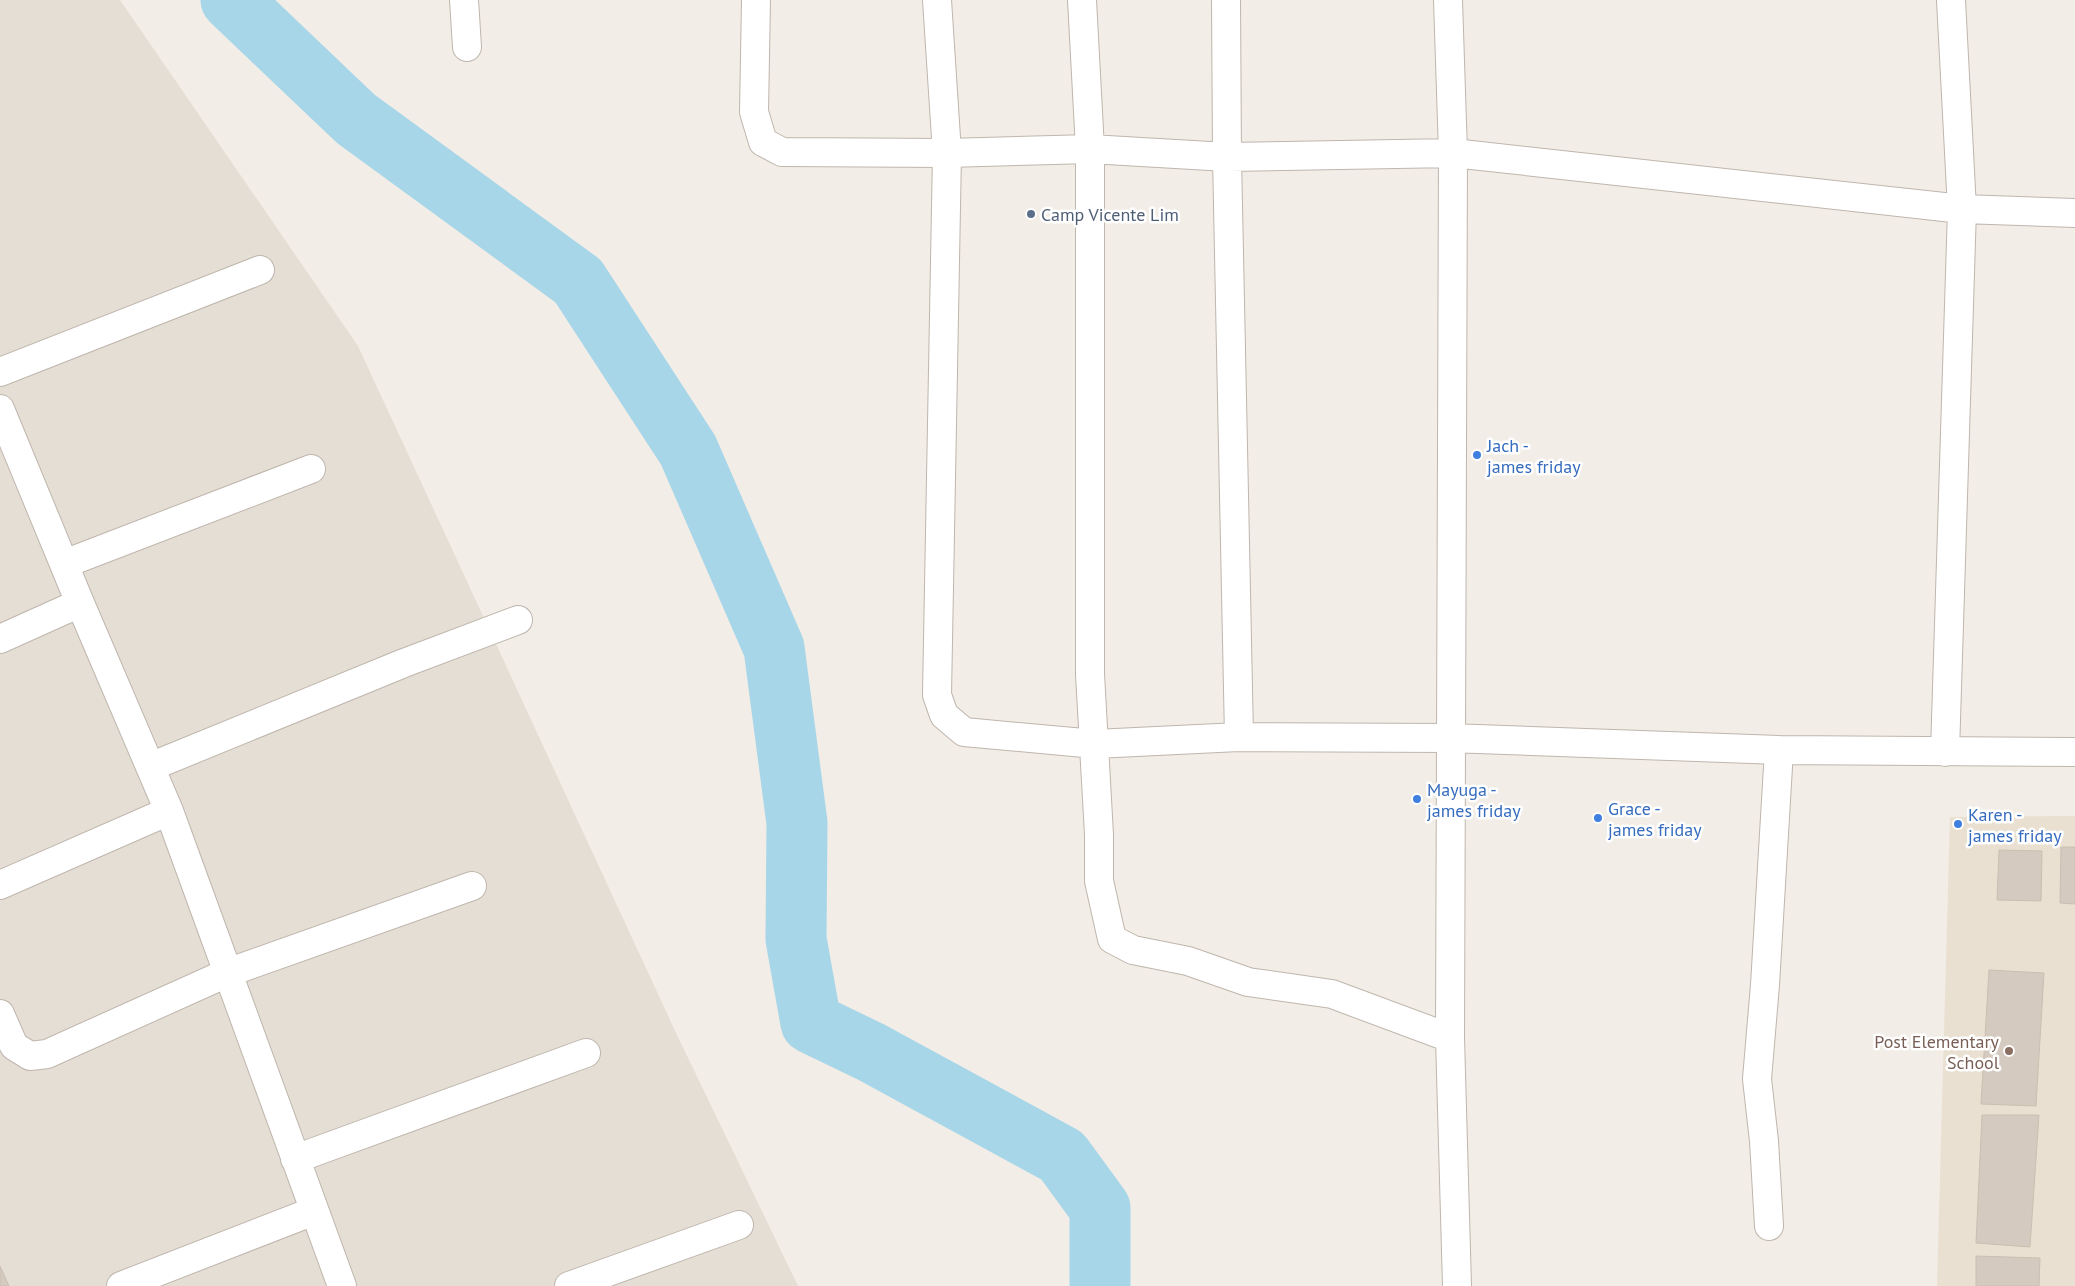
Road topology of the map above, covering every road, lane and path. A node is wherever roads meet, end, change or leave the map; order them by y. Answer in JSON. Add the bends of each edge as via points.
{"nodes":[{"id":1,"x":464,"y":0,"type":"edge"},
{"id":2,"x":756,"y":0,"type":"edge"},
{"id":3,"x":937,"y":0,"type":"edge"},
{"id":4,"x":1082,"y":0,"type":"edge"},
{"id":5,"x":1226,"y":0,"type":"edge"},
{"id":6,"x":1448,"y":0,"type":"edge"},
{"id":7,"x":1951,"y":0,"type":"edge"},
{"id":8,"x":467,"y":47,"type":"dead end"},
{"id":9,"x":1090,"y":150,"type":"junction"},
{"id":10,"x":947,"y":153,"type":"junction"},
{"id":11,"x":1453,"y":153,"type":"junction"},
{"id":12,"x":1227,"y":157,"type":"junction"},
{"id":13,"x":1962,"y":209,"type":"junction"},
{"id":14,"x":2075,"y":213,"type":"edge"},
{"id":15,"x":260,"y":270,"type":"dead end"},
{"id":16,"x":0,"y":372,"type":"edge"},
{"id":17,"x":0,"y":409,"type":"edge"},
{"id":18,"x":311,"y":469,"type":"dead end"},
{"id":19,"x":64,"y":564,"type":"junction"},
{"id":20,"x":80,"y":603,"type":"junction"},
{"id":21,"x":518,"y":620,"type":"dead end"},
{"id":22,"x":0,"y":639,"type":"edge"},
{"id":23,"x":1239,"y":737,"type":"junction"},
{"id":24,"x":1450,"y":738,"type":"junction"},
{"id":25,"x":1095,"y":744,"type":"junction"},
{"id":26,"x":1779,"y":750,"type":"junction"},
{"id":27,"x":1945,"y":752,"type":"junction"},
{"id":28,"x":2075,"y":752,"type":"edge"},
{"id":29,"x":150,"y":767,"type":"junction"},
{"id":30,"x":169,"y":810,"type":"junction"},
{"id":31,"x":0,"y":885,"type":"edge"},
{"id":32,"x":472,"y":886,"type":"dead end"},
{"id":33,"x":227,"y":973,"type":"junction"},
{"id":34,"x":0,"y":1014,"type":"edge"},
{"id":35,"x":1450,"y":1038,"type":"junction"},
{"id":36,"x":586,"y":1053,"type":"dead end"},
{"id":37,"x":295,"y":1159,"type":"junction"},
{"id":38,"x":314,"y":1211,"type":"junction"},
{"id":39,"x":739,"y":1225,"type":"dead end"},
{"id":40,"x":1769,"y":1226,"type":"dead end"},
{"id":41,"x":121,"y":1286,"type":"edge"},
{"id":42,"x":342,"y":1286,"type":"edge"},
{"id":43,"x":569,"y":1286,"type":"edge"},
{"id":44,"x":1457,"y":1286,"type":"edge"}],
"edges":[{"from":1,"to":8,"type":"street"},
{"from":2,"to":10,"type":"street","via":[[754,112],[763,142],[782,152]]},
{"from":3,"to":10,"type":"street"},
{"from":4,"to":9,"type":"street"},
{"from":5,"to":12,"type":"street"},
{"from":6,"to":11,"type":"street"},
{"from":7,"to":13,"type":"street"},
{"from":9,"to":10,"type":"street"},
{"from":9,"to":12,"type":"street"},
{"from":9,"to":25,"type":"street","via":[[1090,674]]},
{"from":10,"to":25,"type":"street","via":[[937,695],[944,715],[964,732]]},
{"from":11,"to":12,"type":"street"},
{"from":11,"to":13,"type":"street"},
{"from":11,"to":24,"type":"street"},
{"from":12,"to":23,"type":"street"},
{"from":13,"to":14,"type":"street"},
{"from":13,"to":27,"type":"street"},
{"from":15,"to":16,"type":"street"},
{"from":17,"to":19,"type":"street"},
{"from":18,"to":19,"type":"street"},
{"from":19,"to":20,"type":"street"},
{"from":20,"to":22,"type":"street"},
{"from":20,"to":29,"type":"street"},
{"from":21,"to":29,"type":"street"},
{"from":23,"to":24,"type":"street"},
{"from":23,"to":25,"type":"street"},
{"from":24,"to":26,"type":"street"},
{"from":24,"to":35,"type":"street"},
{"from":25,"to":35,"type":"street","via":[[1099,880],[1112,938],[1133,950],[1188,961],[1248,982],[1332,994]]},
{"from":26,"to":27,"type":"street"},
{"from":26,"to":40,"type":"street","via":[[1757,1079]]},
{"from":27,"to":28,"type":"street"},
{"from":29,"to":30,"type":"street"},
{"from":30,"to":31,"type":"street"},
{"from":30,"to":33,"type":"street"},
{"from":32,"to":33,"type":"street"},
{"from":33,"to":34,"type":"street","via":[[47,1054],[30,1056],[14,1046]]},
{"from":33,"to":37,"type":"street"},
{"from":35,"to":44,"type":"street"},
{"from":36,"to":37,"type":"street"},
{"from":37,"to":38,"type":"street"},
{"from":38,"to":41,"type":"street"},
{"from":38,"to":42,"type":"street"},
{"from":39,"to":43,"type":"street"}]}
